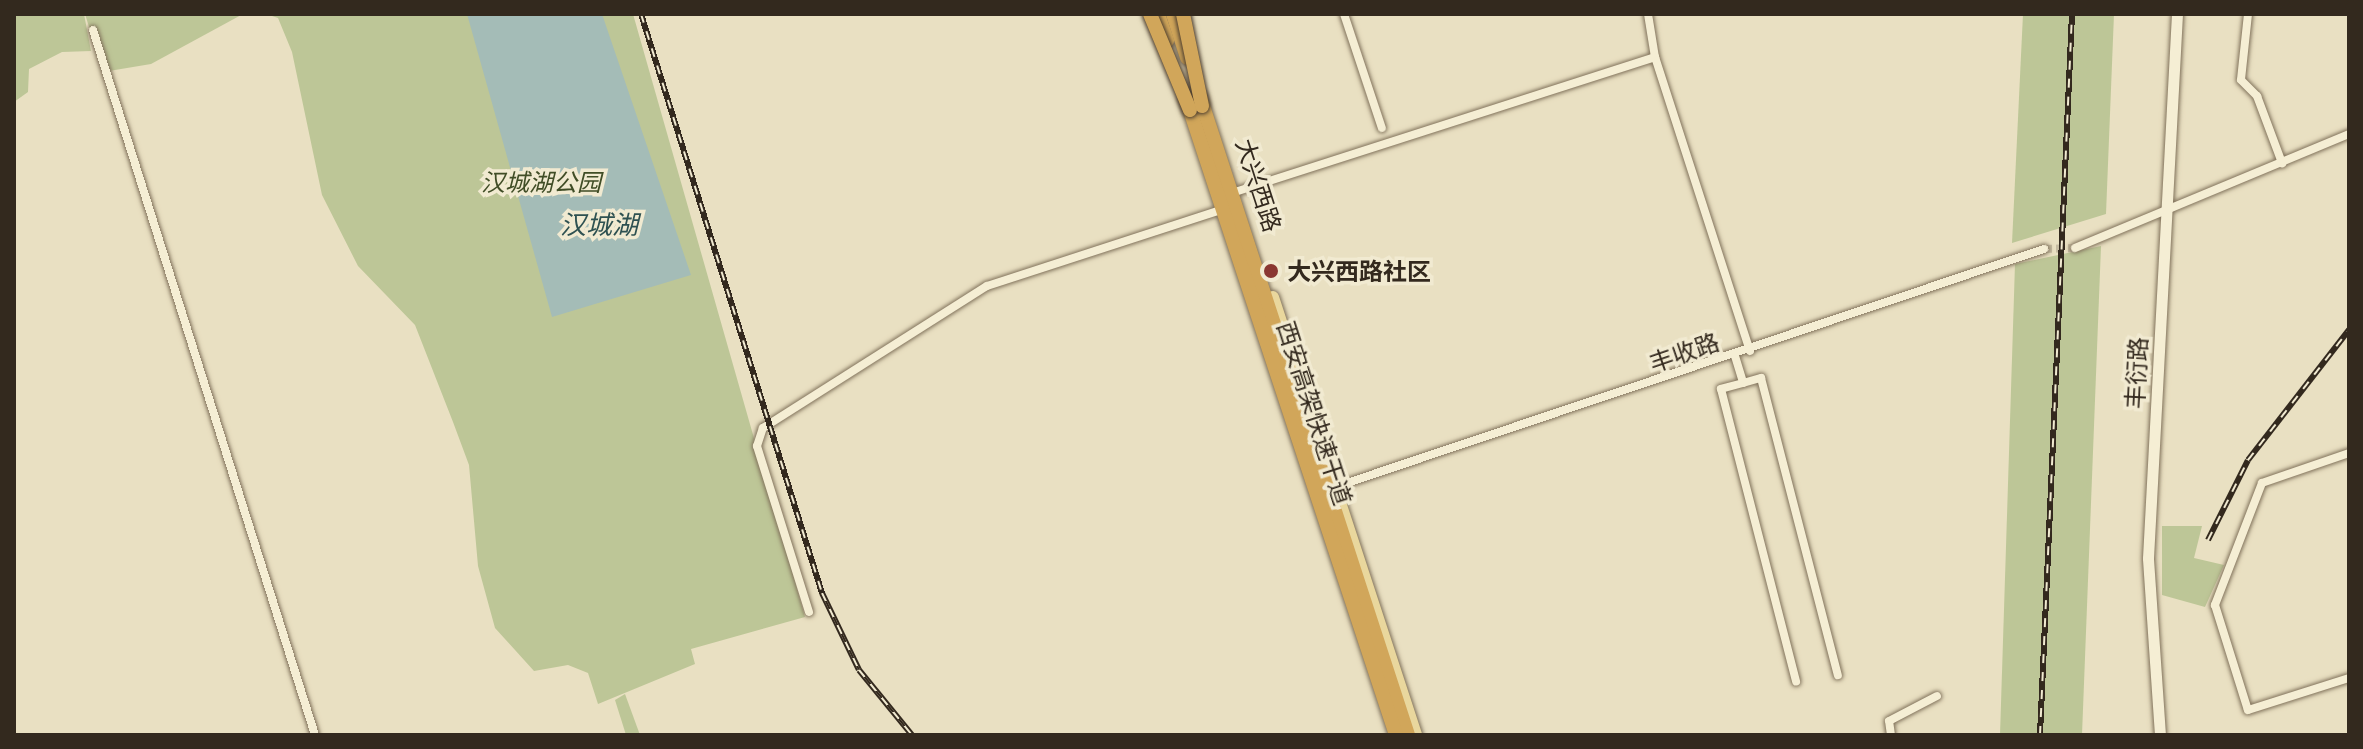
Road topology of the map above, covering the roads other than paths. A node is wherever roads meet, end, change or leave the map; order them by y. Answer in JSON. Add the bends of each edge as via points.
{"nodes":[{"id":1,"x":1154,"y":14,"type":"edge"},
{"id":2,"x":1173,"y":14,"type":"edge"},
{"id":3,"x":1182,"y":14,"type":"edge"},
{"id":4,"x":1344,"y":14,"type":"edge"},
{"id":5,"x":1648,"y":14,"type":"edge"},
{"id":6,"x":2177,"y":14,"type":"edge"},
{"id":7,"x":2248,"y":14,"type":"edge"},
{"id":8,"x":93,"y":30,"type":"dead end"},
{"id":9,"x":1655,"y":57,"type":"junction"},
{"id":10,"x":1196,"y":108,"type":"junction"},
{"id":11,"x":1382,"y":128,"type":"dead end"},
{"id":12,"x":2349,"y":134,"type":"edge"},
{"id":13,"x":2282,"y":163,"type":"junction"},
{"id":14,"x":1238,"y":191,"type":"junction"},
{"id":15,"x":1218,"y":211,"type":"junction"},
{"id":16,"x":2166,"y":214,"type":"junction"},
{"id":17,"x":2075,"y":248,"type":"tunnel mouth"},
{"id":18,"x":2044,"y":249,"type":"tunnel mouth"},
{"id":19,"x":1750,"y":351,"type":"junction"},
{"id":20,"x":1735,"y":356,"type":"junction"},
{"id":21,"x":1743,"y":383,"type":"junction"},
{"id":22,"x":2349,"y":453,"type":"edge"},
{"id":23,"x":1335,"y":487,"type":"junction"},
{"id":24,"x":809,"y":612,"type":"dead end"},
{"id":25,"x":1838,"y":675,"type":"dead end"},
{"id":26,"x":2349,"y":678,"type":"edge"},
{"id":27,"x":1796,"y":682,"type":"dead end"},
{"id":28,"x":1937,"y":696,"type":"dead end"},
{"id":29,"x":315,"y":735,"type":"edge"},
{"id":30,"x":1390,"y":735,"type":"edge"},
{"id":31,"x":1396,"y":735,"type":"edge"},
{"id":32,"x":1408,"y":735,"type":"edge"},
{"id":33,"x":1416,"y":735,"type":"edge"},
{"id":34,"x":1891,"y":735,"type":"edge"},
{"id":35,"x":2160,"y":735,"type":"edge"}],
"edges":[{"from":1,"to":10,"type":"highway","bridge":true},
{"from":1,"to":15,"type":"main road","name":"大兴西路"},
{"from":2,"to":10,"type":"highway","name":"西安高架快速干道","bridge":true},
{"from":3,"to":10,"type":"highway","bridge":true},
{"from":3,"to":14,"type":"main road","name":"大兴西路"},
{"from":4,"to":11,"type":"street"},
{"from":5,"to":9,"type":"street"},
{"from":6,"to":16,"type":"street","name":"丰衍路"},
{"from":7,"to":13,"type":"street","via":[[2241,80],[2257,96]]},
{"from":8,"to":29,"type":"street"},
{"from":9,"to":14,"type":"street"},
{"from":9,"to":19,"type":"street"},
{"from":10,"to":31,"type":"highway","name":"西安高架快速干道"},
{"from":10,"to":32,"type":"highway","name":"西安高架快速干道"},
{"from":12,"to":13,"type":"street"},
{"from":13,"to":16,"type":"street"},
{"from":14,"to":23,"type":"main road","name":"大兴西路"},
{"from":15,"to":24,"type":"street","via":[[987,286],[763,428],[757,446]]},
{"from":15,"to":30,"type":"main road","name":"大兴西路"},
{"from":16,"to":17,"type":"street"},
{"from":16,"to":35,"type":"street","name":"丰衍路","via":[[2148,558]]},
{"from":18,"to":19,"type":"street","name":"丰收路"},
{"from":19,"to":20,"type":"street","name":"丰收路"},
{"from":20,"to":21,"type":"street"},
{"from":20,"to":23,"type":"street","name":"丰收路"},
{"from":21,"to":25,"type":"street","via":[[1761,378]]},
{"from":21,"to":27,"type":"street","via":[[1721,389]]},
{"from":22,"to":26,"type":"street","via":[[2262,483],[2215,605],[2248,710]]},
{"from":23,"to":33,"type":"main road","name":"大兴西路"},
{"from":28,"to":34,"type":"street","via":[[1889,721]]}]}
